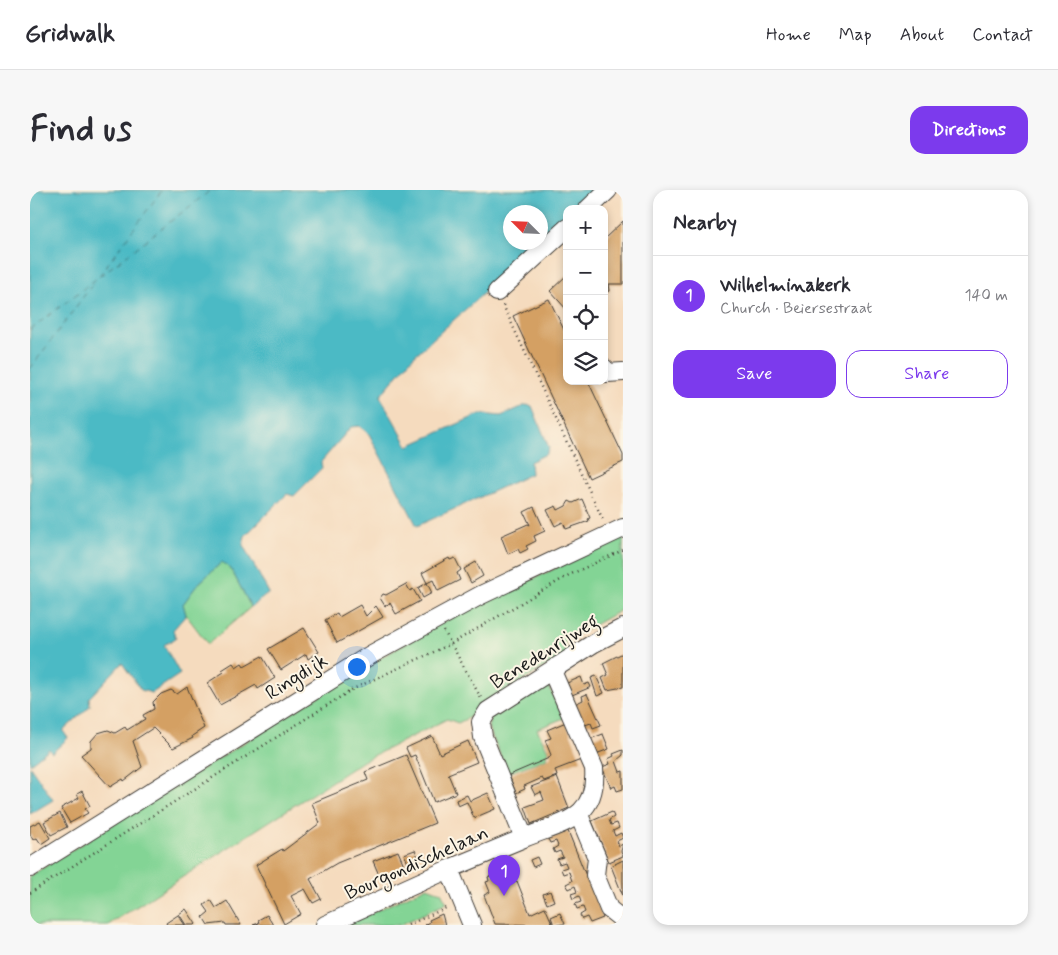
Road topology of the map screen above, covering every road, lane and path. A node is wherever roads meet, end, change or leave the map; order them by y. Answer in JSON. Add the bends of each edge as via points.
{"nodes":[{"id":1,"x":608,"y":190,"type":"edge"},
{"id":2,"x":592,"y":205,"type":"edge"},
{"id":3,"x":563,"y":232,"type":"edge"},
{"id":4,"x":497,"y":292,"type":"joint"},
{"id":5,"x":623,"y":372,"type":"edge"},
{"id":6,"x":608,"y":373,"type":"edge"},
{"id":7,"x":616,"y":531,"type":"edge"},
{"id":8,"x":623,"y":546,"type":"edge"},
{"id":9,"x":623,"y":550,"type":"edge"},
{"id":10,"x":618,"y":552,"type":"junction"},
{"id":11,"x":623,"y":628,"type":"edge"},
{"id":12,"x":444,"y":631,"type":"dead end"},
{"id":13,"x":451,"y":644,"type":"junction"},
{"id":14,"x":555,"y":678,"type":"dead end"},
{"id":15,"x":488,"y":711,"type":"junction"},
{"id":16,"x":579,"y":815,"type":"junction"},
{"id":17,"x":524,"y":838,"type":"junction"},
{"id":18,"x":30,"y":868,"type":"edge"},
{"id":19,"x":448,"y":869,"type":"junction"},
{"id":20,"x":30,"y":893,"type":"edge"},
{"id":21,"x":462,"y":901,"type":"junction"},
{"id":22,"x":623,"y":920,"type":"edge"},
{"id":23,"x":325,"y":925,"type":"edge"},
{"id":24,"x":408,"y":925,"type":"edge"},
{"id":25,"x":472,"y":925,"type":"edge"}],
"edges":[{"from":1,"to":2,"type":"street"},
{"from":3,"to":4,"type":"street"},
{"from":4,"to":7,"type":"path"},
{"from":5,"to":6,"type":"street"},
{"from":7,"to":18,"type":"street","name":"Ringdijk","via":[[464,604],[380,650]]},
{"from":8,"to":10,"type":"path","name":"Ringdijk"},
{"from":9,"to":10,"type":"path","name":"Ringdijk"},
{"from":10,"to":13,"type":"path","name":"Ringdijk","via":[[569,575]]},
{"from":11,"to":15,"type":"street","name":"Benedenrijweg"},
{"from":12,"to":13,"type":"path"},
{"from":13,"to":15,"type":"path"},
{"from":13,"to":20,"type":"path","name":"Ringdijk","via":[[353,689]]},
{"from":14,"to":16,"type":"street","via":[[594,768],[592,791]]},
{"from":15,"to":17,"type":"street","via":[[481,722],[483,737]]},
{"from":16,"to":17,"type":"street","name":"Bourgondischelaan"},
{"from":16,"to":22,"type":"street","via":[[596,858],[598,884],[609,909]]},
{"from":17,"to":19,"type":"street","name":"Bourgondischelaan"},
{"from":19,"to":21,"type":"street"},
{"from":19,"to":23,"type":"street","name":"Bourgondischelaan"},
{"from":21,"to":24,"type":"path"},
{"from":21,"to":25,"type":"street"}]}
